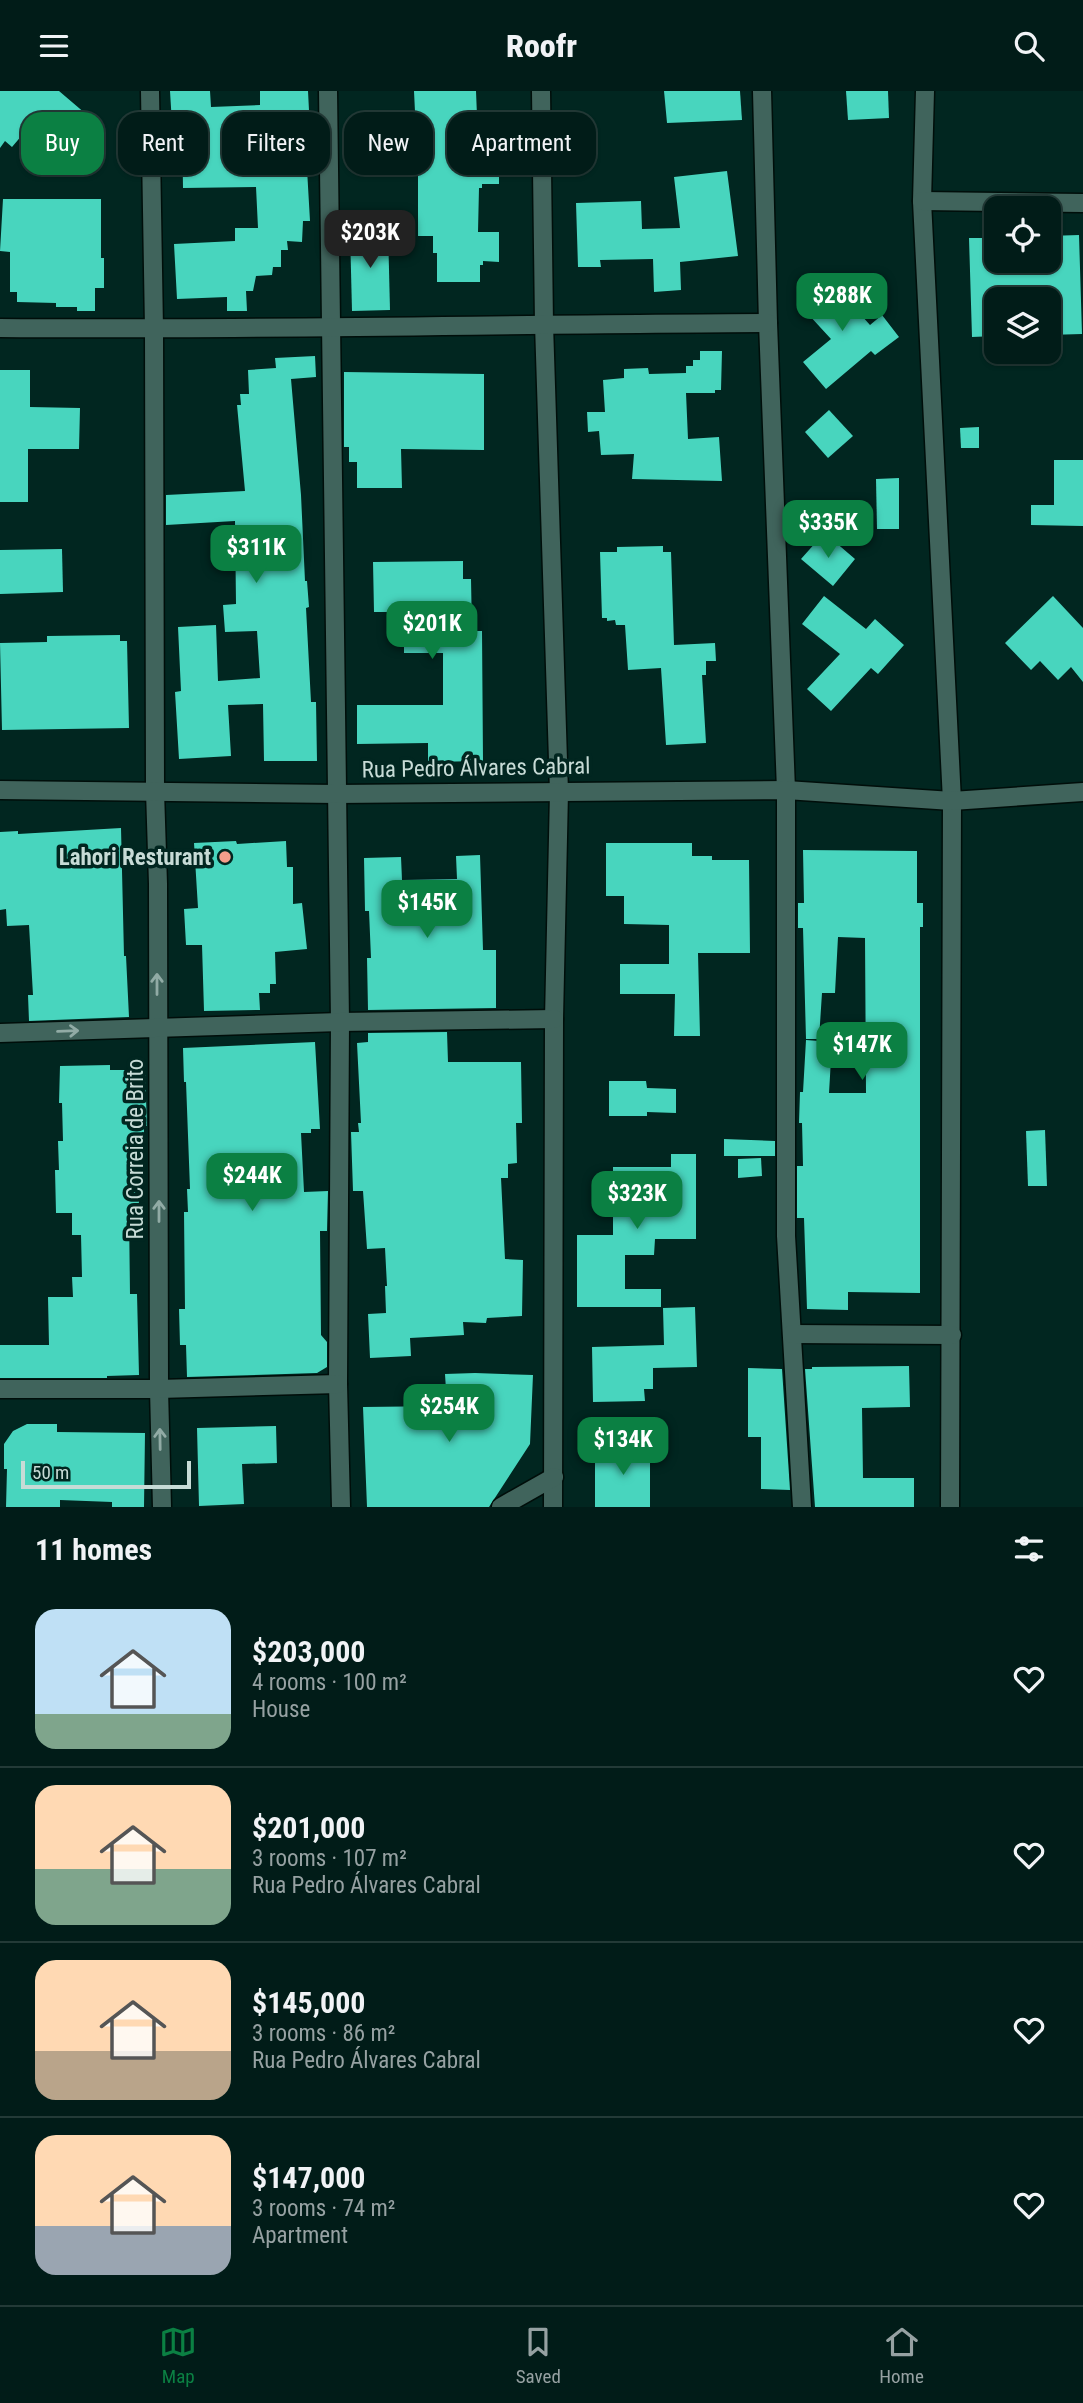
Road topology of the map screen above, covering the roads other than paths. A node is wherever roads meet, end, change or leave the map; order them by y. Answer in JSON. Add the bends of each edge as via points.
{"nodes":[{"id":1,"x":149,"y":91,"type":"edge"},
{"id":2,"x":328,"y":91,"type":"edge"},
{"id":3,"x":541,"y":91,"type":"edge"},
{"id":4,"x":762,"y":91,"type":"edge"},
{"id":5,"x":925,"y":91,"type":"edge"},
{"id":6,"x":922,"y":201,"type":"junction"},
{"id":7,"x":1083,"y":202,"type":"edge"},
{"id":8,"x":768,"y":323,"type":"junction"},
{"id":9,"x":544,"y":324,"type":"junction"},
{"id":10,"x":331,"y":327,"type":"junction"},
{"id":11,"x":0,"y":328,"type":"edge"},
{"id":12,"x":154,"y":329,"type":"junction"},
{"id":13,"x":0,"y":790,"type":"edge"},
{"id":14,"x":786,"y":790,"type":"junction"},
{"id":15,"x":155,"y":791,"type":"junction"},
{"id":16,"x":559,"y":792,"type":"junction"},
{"id":17,"x":1083,"y":792,"type":"edge"},
{"id":18,"x":336,"y":794,"type":"junction"},
{"id":19,"x":952,"y":801,"type":"junction"},
{"id":20,"x":554,"y":1019,"type":"junction"},
{"id":21,"x":340,"y":1021,"type":"junction"},
{"id":22,"x":159,"y":1027,"type":"junction"},
{"id":23,"x":0,"y":1033,"type":"edge"},
{"id":24,"x":792,"y":1334,"type":"junction"},
{"id":25,"x":952,"y":1335,"type":"junction"},
{"id":26,"x":338,"y":1384,"type":"junction"},
{"id":27,"x":0,"y":1389,"type":"edge"},
{"id":28,"x":159,"y":1389,"type":"junction"},
{"id":29,"x":554,"y":1477,"type":"junction"},
{"id":30,"x":162,"y":1507,"type":"edge"},
{"id":31,"x":341,"y":1507,"type":"edge"},
{"id":32,"x":500,"y":1507,"type":"edge"},
{"id":33,"x":553,"y":1507,"type":"edge"},
{"id":34,"x":802,"y":1507,"type":"edge"},
{"id":35,"x":950,"y":1507,"type":"edge"}],
"edges":[{"from":1,"to":12,"type":"street","name":"Rua Correia de Brito"},
{"from":2,"to":10,"type":"street"},
{"from":3,"to":9,"type":"street"},
{"from":4,"to":8,"type":"street"},
{"from":5,"to":6,"type":"street"},
{"from":6,"to":7,"type":"street"},
{"from":6,"to":19,"type":"street"},
{"from":8,"to":9,"type":"street"},
{"from":8,"to":14,"type":"street"},
{"from":9,"to":10,"type":"street"},
{"from":9,"to":16,"type":"street"},
{"from":10,"to":12,"type":"street"},
{"from":10,"to":18,"type":"street"},
{"from":11,"to":12,"type":"street"},
{"from":12,"to":15,"type":"street","name":"Rua Correia de Brito"},
{"from":13,"to":15,"type":"street","name":"Rua Pedro Álvares Cabral"},
{"from":14,"to":16,"type":"street","name":"Rua Pedro Álvares Cabral"},
{"from":14,"to":19,"type":"street","name":"Rua Pedro Álvares Cabral"},
{"from":14,"to":24,"type":"street","via":[[786,1236]]},
{"from":15,"to":18,"type":"street","name":"Rua Pedro Álvares Cabral"},
{"from":22,"to":15,"type":"street","name":"Rua Correia de Brito","one_way":true},
{"from":16,"to":18,"type":"street","name":"Rua Pedro Álvares Cabral"},
{"from":16,"to":20,"type":"street"},
{"from":17,"to":19,"type":"street","name":"Rua Pedro Álvares Cabral"},
{"from":18,"to":21,"type":"street"},
{"from":19,"to":25,"type":"street"},
{"from":20,"to":21,"type":"street"},
{"from":20,"to":29,"type":"street"},
{"from":21,"to":22,"type":"street"},
{"from":21,"to":26,"type":"street"},
{"from":23,"to":22,"type":"street","one_way":true},
{"from":28,"to":22,"type":"street","name":"Rua Correia de Brito","one_way":true},
{"from":24,"to":25,"type":"street"},
{"from":24,"to":34,"type":"street"},
{"from":25,"to":35,"type":"street"},
{"from":26,"to":28,"type":"street"},
{"from":26,"to":31,"type":"street"},
{"from":27,"to":28,"type":"street"},
{"from":30,"to":28,"type":"street","name":"Rua Correia de Brito","one_way":true},
{"from":29,"to":32,"type":"street"},
{"from":29,"to":33,"type":"street"}]}
